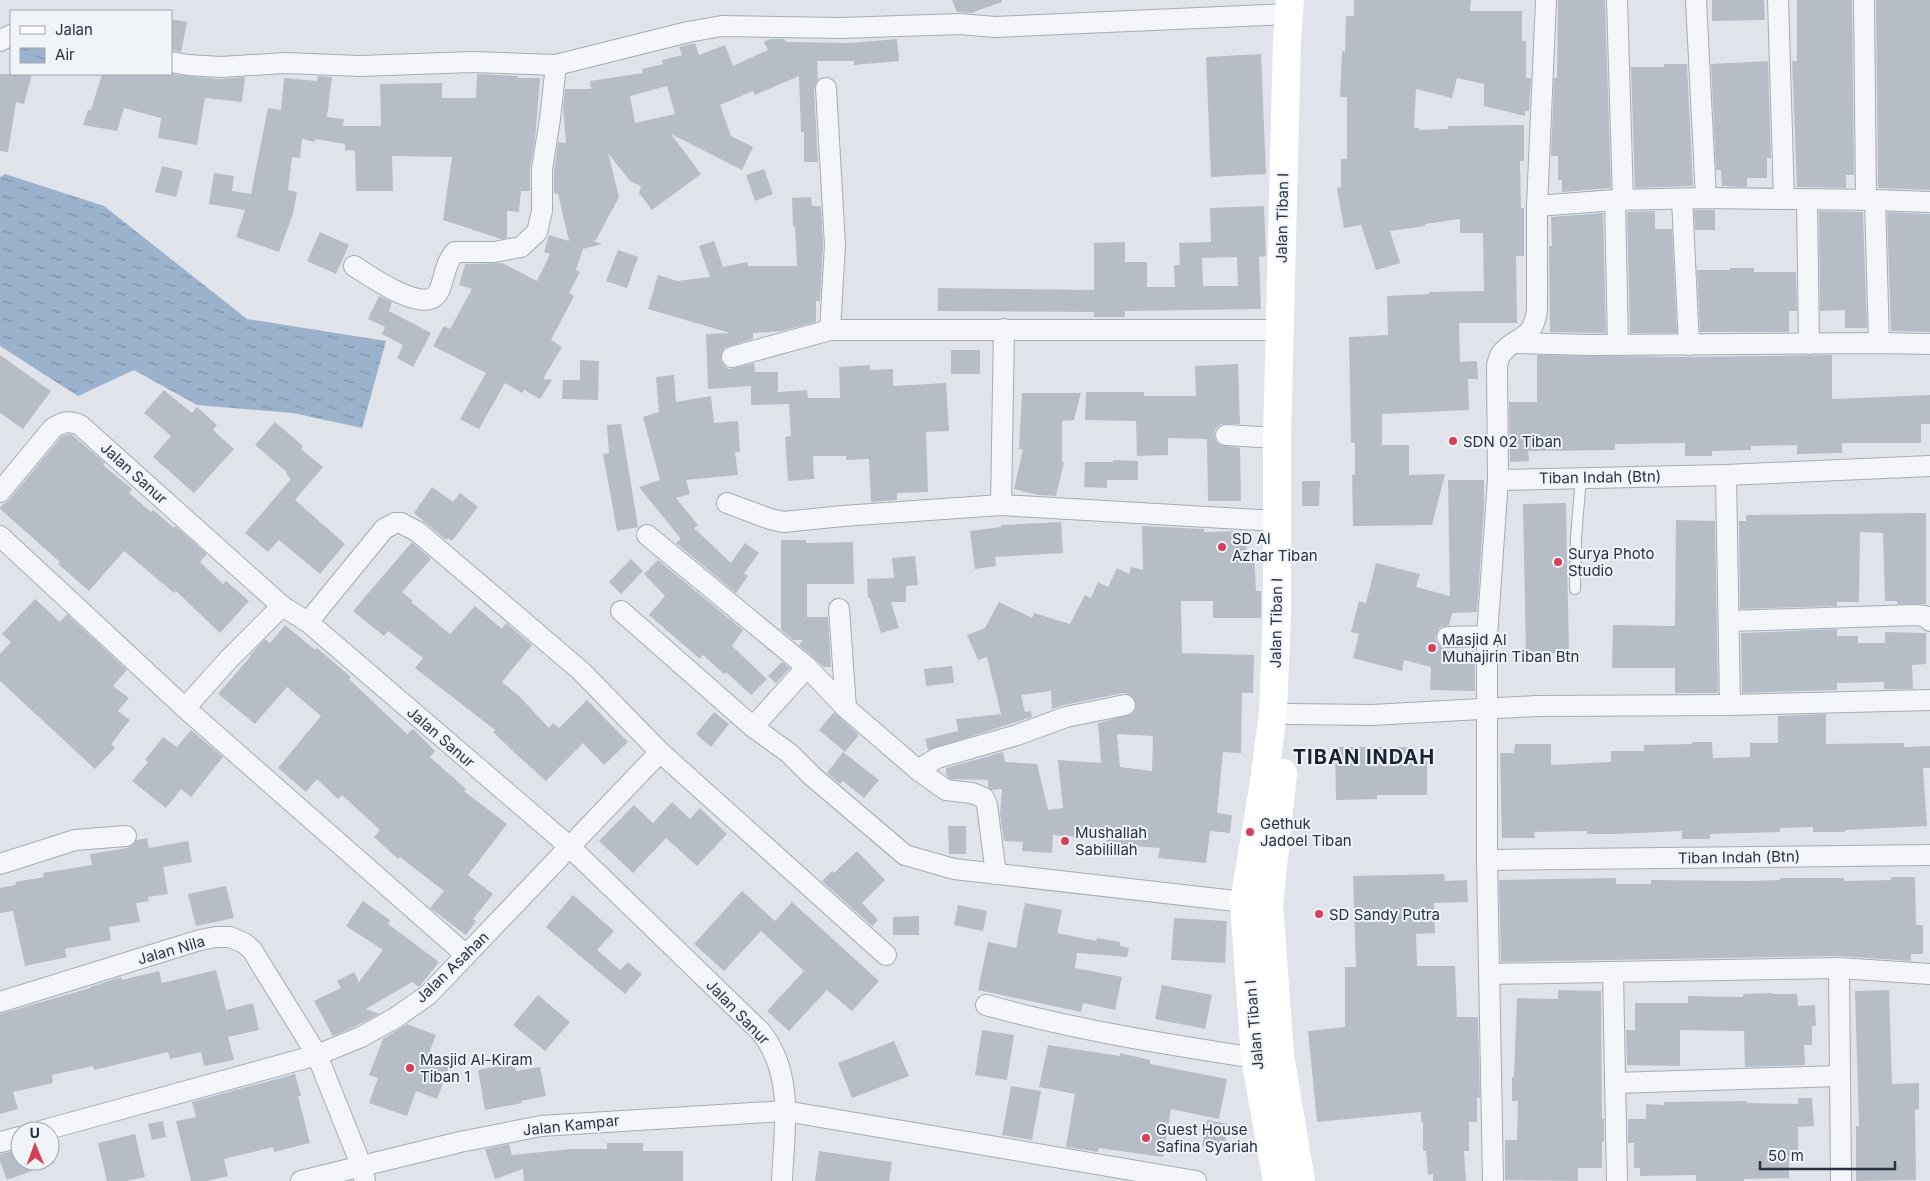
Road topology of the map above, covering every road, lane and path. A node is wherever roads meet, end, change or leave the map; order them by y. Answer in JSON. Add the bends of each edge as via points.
{"nodes":[{"id":1,"x":1546,"y":0,"type":"edge"},
{"id":2,"x":1617,"y":0,"type":"edge"},
{"id":3,"x":1696,"y":0,"type":"edge"},
{"id":4,"x":1778,"y":0,"type":"edge"},
{"id":5,"x":1864,"y":0,"type":"edge"},
{"id":6,"x":1294,"y":5,"type":"edge"},
{"id":7,"x":172,"y":62,"type":"edge"},
{"id":8,"x":556,"y":65,"type":"junction"},
{"id":9,"x":826,"y":88,"type":"dead end"},
{"id":10,"x":1706,"y":198,"type":"junction"},
{"id":11,"x":1682,"y":199,"type":"junction"},
{"id":12,"x":1784,"y":199,"type":"junction"},
{"id":13,"x":1619,"y":200,"type":"junction"},
{"id":14,"x":1807,"y":200,"type":"junction"},
{"id":15,"x":1870,"y":200,"type":"junction"},
{"id":16,"x":1930,"y":202,"type":"edge"},
{"id":17,"x":1537,"y":206,"type":"junction"},
{"id":18,"x":354,"y":266,"type":"dead end"},
{"id":19,"x":1004,"y":329,"type":"junction"},
{"id":20,"x":830,"y":330,"type":"junction"},
{"id":21,"x":1280,"y":330,"type":"junction"},
{"id":22,"x":1515,"y":343,"type":"junction"},
{"id":23,"x":1879,"y":343,"type":"junction"},
{"id":24,"x":1618,"y":344,"type":"junction"},
{"id":25,"x":1809,"y":344,"type":"junction"},
{"id":26,"x":1930,"y":344,"type":"edge"},
{"id":27,"x":1690,"y":345,"type":"junction"},
{"id":28,"x":732,"y":357,"type":"dead end"},
{"id":29,"x":1226,"y":435,"type":"dead end"},
{"id":30,"x":1278,"y":438,"type":"junction"},
{"id":31,"x":1930,"y":466,"type":"edge"},
{"id":32,"x":1726,"y":475,"type":"junction"},
{"id":33,"x":1581,"y":478,"type":"junction"},
{"id":34,"x":1498,"y":480,"type":"junction"},
{"id":35,"x":0,"y":492,"type":"edge"},
{"id":36,"x":727,"y":503,"type":"dead end"},
{"id":37,"x":1000,"y":505,"type":"junction"},
{"id":38,"x":1276,"y":521,"type":"junction"},
{"id":39,"x":647,"y":535,"type":"dead end"},
{"id":40,"x":0,"y":536,"type":"edge"},
{"id":41,"x":1575,"y":589,"type":"dead end"},
{"id":42,"x":282,"y":606,"type":"junction"},
{"id":43,"x":839,"y":609,"type":"dead end"},
{"id":44,"x":621,"y":611,"type":"dead end"},
{"id":45,"x":1730,"y":620,"type":"junction"},
{"id":46,"x":1930,"y":621,"type":"edge"},
{"id":47,"x":308,"y":622,"type":"junction"},
{"id":48,"x":1447,"y":636,"type":"dead end"},
{"id":49,"x":1487,"y":636,"type":"junction"},
{"id":50,"x":807,"y":667,"type":"junction"},
{"id":51,"x":1930,"y":700,"type":"edge"},
{"id":52,"x":1125,"y":705,"type":"dead end"},
{"id":53,"x":1730,"y":705,"type":"junction"},
{"id":54,"x":185,"y":708,"type":"junction"},
{"id":55,"x":846,"y":708,"type":"junction"},
{"id":56,"x":1486,"y":708,"type":"junction"},
{"id":57,"x":1288,"y":714,"type":"junction"},
{"id":58,"x":753,"y":727,"type":"junction"},
{"id":59,"x":660,"y":752,"type":"junction"},
{"id":60,"x":918,"y":770,"type":"junction"},
{"id":61,"x":126,"y":836,"type":"dead end"},
{"id":62,"x":570,"y":847,"type":"junction"},
{"id":63,"x":1930,"y":855,"type":"edge"},
{"id":64,"x":1487,"y":860,"type":"junction"},
{"id":65,"x":0,"y":864,"type":"edge"},
{"id":66,"x":996,"y":874,"type":"junction"},
{"id":67,"x":1257,"y":903,"type":"junction"},
{"id":68,"x":466,"y":955,"type":"junction"},
{"id":69,"x":886,"y":955,"type":"dead end"},
{"id":70,"x":1839,"y":968,"type":"junction"},
{"id":71,"x":1613,"y":972,"type":"junction"},
{"id":72,"x":1489,"y":974,"type":"junction"},
{"id":73,"x":1930,"y":974,"type":"edge"},
{"id":74,"x":0,"y":1002,"type":"edge"},
{"id":75,"x":986,"y":1005,"type":"dead end"},
{"id":76,"x":316,"y":1055,"type":"junction"},
{"id":77,"x":1256,"y":1058,"type":"junction"},
{"id":78,"x":1839,"y":1076,"type":"junction"},
{"id":79,"x":1615,"y":1083,"type":"junction"},
{"id":80,"x":785,"y":1111,"type":"junction"},
{"id":81,"x":60,"y":1126,"type":"edge"},
{"id":82,"x":363,"y":1173,"type":"edge"},
{"id":83,"x":301,"y":1181,"type":"edge"},
{"id":84,"x":782,"y":1181,"type":"edge"},
{"id":85,"x":1196,"y":1181,"type":"edge"},
{"id":86,"x":1277,"y":1181,"type":"edge"},
{"id":87,"x":1301,"y":1181,"type":"edge"},
{"id":88,"x":1493,"y":1181,"type":"edge"},
{"id":89,"x":1617,"y":1181,"type":"edge"},
{"id":90,"x":1841,"y":1181,"type":"edge"}],
"edges":[{"from":1,"to":17,"type":"street"},
{"from":2,"to":13,"type":"street"},
{"from":3,"to":10,"type":"street"},
{"from":4,"to":12,"type":"street"},
{"from":5,"to":15,"type":"street"},
{"from":6,"to":8,"type":"street","via":[[995,27],[960,24],[841,28],[722,26]]},
{"from":6,"to":21,"type":"street","name":"Jalan Tiban I","via":[[1286,39]]},
{"from":6,"to":57,"type":"street","name":"Jalan Tiban I","via":[[1300,28],[1287,522]]},
{"from":7,"to":8,"type":"street","via":[[221,67],[285,63]]},
{"from":8,"to":18,"type":"street","via":[[542,169],[542,211],[530,240],[521,247],[508,250],[455,252],[449,258],[437,295],[430,300],[418,300],[390,288]]},
{"from":9,"to":20,"type":"street","via":[[835,245]]},
{"from":10,"to":11,"type":"street"},
{"from":10,"to":12,"type":"street"},
{"from":11,"to":13,"type":"street"},
{"from":11,"to":27,"type":"street"},
{"from":12,"to":14,"type":"street"},
{"from":13,"to":17,"type":"street"},
{"from":13,"to":24,"type":"street"},
{"from":14,"to":15,"type":"street"},
{"from":14,"to":25,"type":"street"},
{"from":15,"to":16,"type":"street"},
{"from":15,"to":23,"type":"street"},
{"from":17,"to":22,"type":"street","via":[[1536,316],[1530,331]]},
{"from":19,"to":20,"type":"street"},
{"from":19,"to":21,"type":"street"},
{"from":19,"to":37,"type":"street"},
{"from":20,"to":28,"type":"street"},
{"from":21,"to":30,"type":"street","name":"Jalan Tiban I"},
{"from":22,"to":24,"type":"street"},
{"from":22,"to":34,"type":"street","via":[[1500,354],[1497,365]]},
{"from":23,"to":25,"type":"street"},
{"from":23,"to":26,"type":"street"},
{"from":24,"to":27,"type":"street"},
{"from":25,"to":27,"type":"street"},
{"from":29,"to":30,"type":"street"},
{"from":30,"to":38,"type":"street","name":"Jalan Tiban I"},
{"from":31,"to":32,"type":"street","name":"Tiban Indah (Btn)"},
{"from":32,"to":33,"type":"street","name":"Tiban Indah (Btn)"},
{"from":32,"to":45,"type":"street"},
{"from":33,"to":34,"type":"street","name":"Tiban Indah (Btn)"},
{"from":33,"to":41,"type":"lane"},
{"from":34,"to":49,"type":"street"},
{"from":35,"to":42,"type":"street","name":"Jalan Sanur","via":[[53,428],[72,421]]},
{"from":36,"to":37,"type":"street","via":[[783,522]]},
{"from":37,"to":38,"type":"street"},
{"from":38,"to":67,"type":"street","name":"Jalan Tiban I","via":[[1273,712],[1264,782]]},
{"from":39,"to":50,"type":"street"},
{"from":40,"to":54,"type":"street"},
{"from":42,"to":47,"type":"street","name":"Jalan Sanur"},
{"from":42,"to":54,"type":"street"},
{"from":43,"to":55,"type":"street"},
{"from":44,"to":58,"type":"street"},
{"from":45,"to":46,"type":"street","via":[[1915,615],[1925,616]]},
{"from":45,"to":53,"type":"street"},
{"from":47,"to":59,"type":"street","via":[[384,529],[401,523],[418,532],[581,671]]},
{"from":47,"to":62,"type":"street","name":"Jalan Sanur"},
{"from":48,"to":49,"type":"street"},
{"from":49,"to":56,"type":"street"},
{"from":50,"to":55,"type":"street"},
{"from":50,"to":58,"type":"street"},
{"from":51,"to":53,"type":"street"},
{"from":52,"to":60,"type":"street","via":[[1058,720],[937,758]]},
{"from":53,"to":56,"type":"street"},
{"from":54,"to":68,"type":"street"},
{"from":55,"to":60,"type":"street"},
{"from":56,"to":57,"type":"street","via":[[1372,716]]},
{"from":56,"to":64,"type":"street"},
{"from":57,"to":67,"type":"street","name":"Jalan Tiban I"},
{"from":58,"to":66,"type":"street","via":[[789,753],[905,855],[954,869]]},
{"from":59,"to":62,"type":"street","name":"Jalan Asahan"},
{"from":59,"to":69,"type":"street"},
{"from":60,"to":66,"type":"street","via":[[946,790],[984,798]]},
{"from":61,"to":65,"type":"street","via":[[75,840]]},
{"from":62,"to":68,"type":"street","name":"Jalan Asahan"},
{"from":62,"to":80,"type":"street","name":"Jalan Sanur","via":[[772,1045],[780,1064]]},
{"from":63,"to":64,"type":"street","name":"Tiban Indah (Btn)"},
{"from":64,"to":72,"type":"street"},
{"from":66,"to":67,"type":"street"},
{"from":67,"to":77,"type":"street","name":"Jalan Tiban I"},
{"from":67,"to":87,"type":"street","name":"Jalan Tiban I"},
{"from":68,"to":76,"type":"street","name":"Jalan Asahan","via":[[428,994],[395,1018]]},
{"from":70,"to":71,"type":"street"},
{"from":70,"to":73,"type":"street"},
{"from":70,"to":78,"type":"street"},
{"from":71,"to":72,"type":"street"},
{"from":71,"to":79,"type":"street"},
{"from":72,"to":88,"type":"street"},
{"from":74,"to":76,"type":"street","name":"Jalan Nila","via":[[200,940],[230,937],[252,950]]},
{"from":75,"to":77,"type":"street","via":[[1128,1038]]},
{"from":76,"to":81,"type":"street","name":"Jalan Asahan"},
{"from":76,"to":82,"type":"street","name":"Jalan Nila"},
{"from":77,"to":86,"type":"street","name":"Jalan Tiban I"},
{"from":78,"to":79,"type":"street"},
{"from":78,"to":90,"type":"street"},
{"from":79,"to":89,"type":"street"},
{"from":80,"to":82,"type":"street","name":"Jalan Kampar","via":[[541,1126],[460,1142]]},
{"from":80,"to":84,"type":"street","name":"Jalan Sanur"},
{"from":80,"to":85,"type":"street","name":"Jalan Kampar"},
{"from":82,"to":83,"type":"street","name":"Jalan Kampar"}]}
